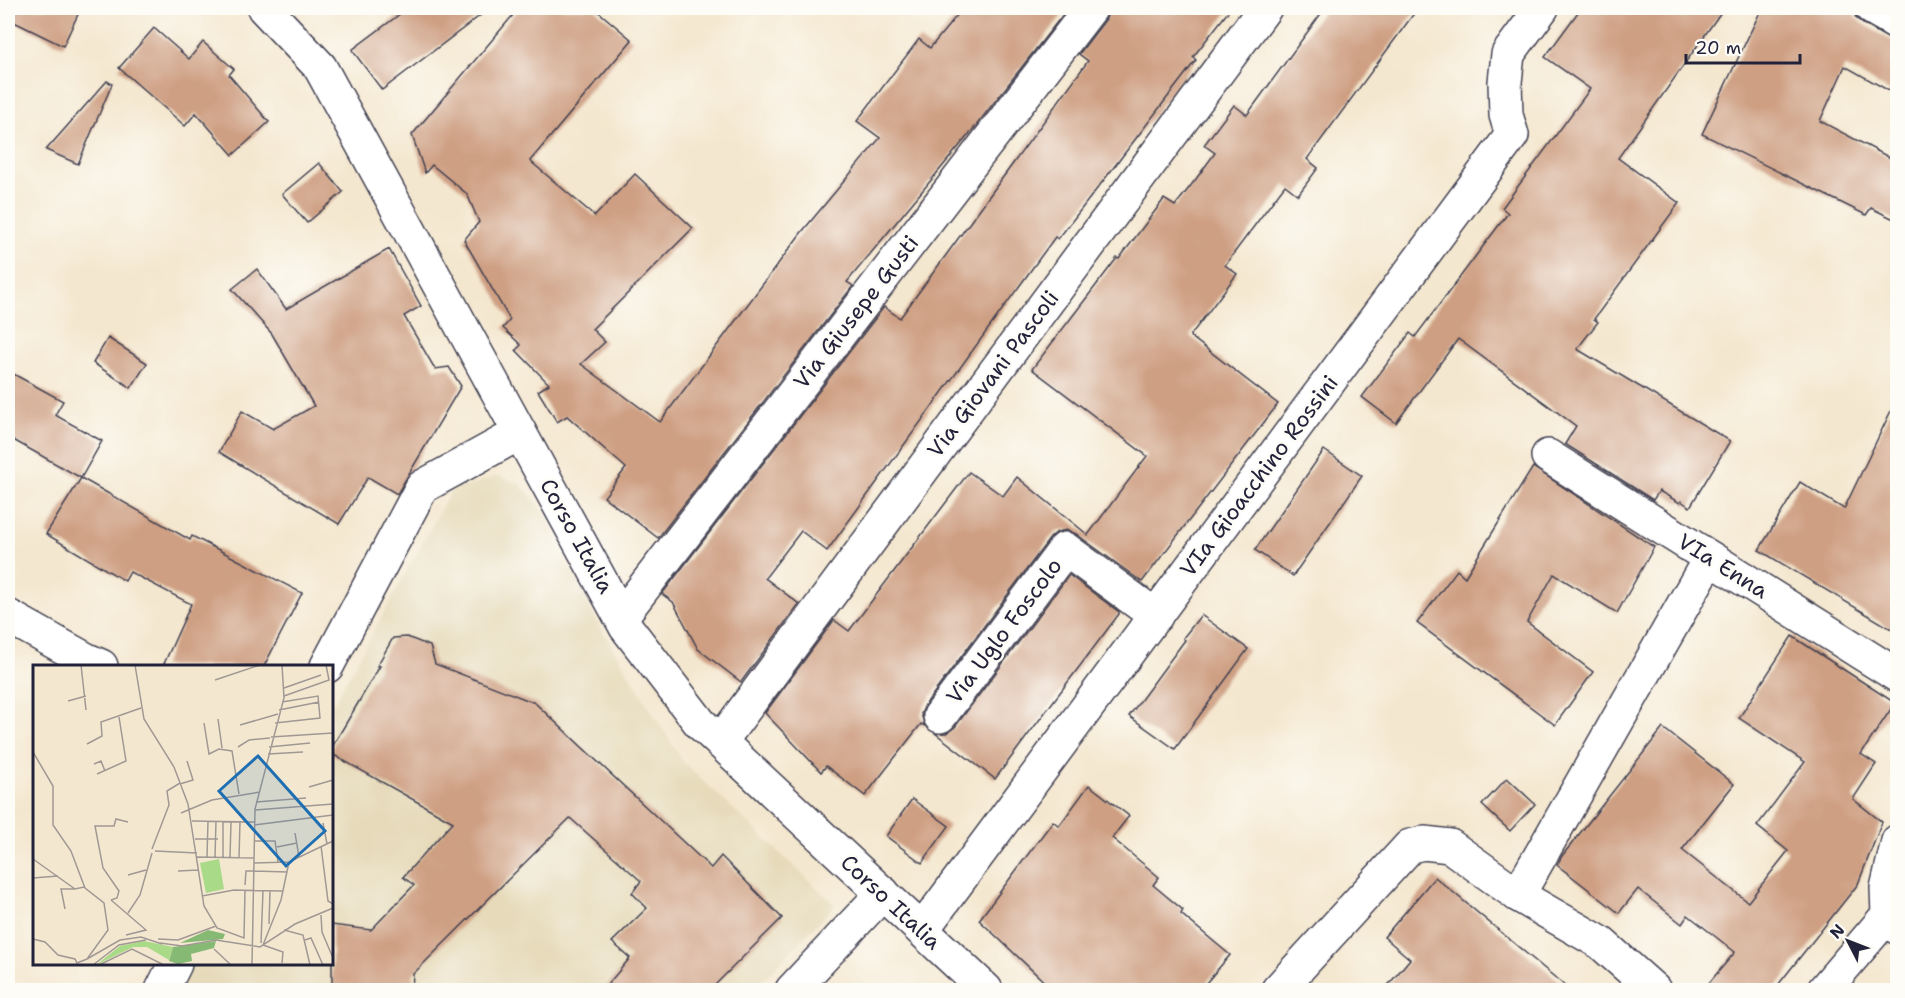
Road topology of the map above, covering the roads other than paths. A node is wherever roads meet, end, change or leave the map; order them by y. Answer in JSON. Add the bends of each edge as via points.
{"nodes":[{"id":1,"x":264,"y":8,"type":"edge"},
{"id":2,"x":1091,"y":8,"type":"edge"},
{"id":3,"x":1265,"y":8,"type":"edge"},
{"id":4,"x":1542,"y":8,"type":"edge"},
{"id":5,"x":1872,"y":8,"type":"edge"},
{"id":6,"x":1898,"y":23,"type":"edge"},
{"id":7,"x":520,"y":433,"type":"junction"},
{"id":8,"x":1548,"y":456,"type":"dead end"},
{"id":9,"x":1710,"y":558,"type":"junction"},
{"id":10,"x":8,"y":616,"type":"edge"},
{"id":11,"x":1156,"y":616,"type":"junction"},
{"id":12,"x":621,"y":617,"type":"junction"},
{"id":13,"x":99,"y":665,"type":"edge"},
{"id":14,"x":328,"y":665,"type":"edge"},
{"id":15,"x":1898,"y":676,"type":"edge"},
{"id":16,"x":940,"y":716,"type":"dead end"},
{"id":17,"x":721,"y":741,"type":"junction"},
{"id":18,"x":1898,"y":842,"type":"edge"},
{"id":19,"x":883,"y":892,"type":"junction"},
{"id":20,"x":1518,"y":895,"type":"junction"},
{"id":21,"x":1893,"y":921,"type":"edge"},
{"id":22,"x":922,"y":930,"type":"junction"},
{"id":23,"x":174,"y":965,"type":"edge"},
{"id":24,"x":162,"y":990,"type":"edge"},
{"id":25,"x":792,"y":990,"type":"edge"},
{"id":26,"x":986,"y":990,"type":"edge"},
{"id":27,"x":1278,"y":990,"type":"edge"},
{"id":28,"x":1654,"y":990,"type":"edge"},
{"id":29,"x":1824,"y":990,"type":"edge"}],
"edges":[{"from":1,"to":7,"type":"street","name":"Corso Italia","via":[[320,68]]},
{"from":2,"to":12,"type":"street","name":"Via Giusepe Gusti"},
{"from":3,"to":17,"type":"street","name":"Via Giovani Pascoli"},
{"from":4,"to":11,"type":"street","name":"VIa Gioacchino Rossini","via":[[1508,54],[1506,115],[1512,135]]},
{"from":5,"to":6,"type":"street"},
{"from":7,"to":12,"type":"street","name":"Corso Italia"},
{"from":7,"to":14,"type":"street","via":[[422,487]]},
{"from":8,"to":9,"type":"street","name":"VIa Enna"},
{"from":9,"to":15,"type":"street","name":"VIa Enna"},
{"from":9,"to":20,"type":"street"},
{"from":10,"to":13,"type":"street"},
{"from":11,"to":16,"type":"street","name":"Via Uglo Foscolo","via":[[1065,549]]},
{"from":11,"to":22,"type":"street","name":"VIa Gioacchino Rossini"},
{"from":12,"to":17,"type":"street","name":"Corso Italia","via":[[700,723]]},
{"from":17,"to":19,"type":"street","name":"Corso Italia"},
{"from":18,"to":21,"type":"street","via":[[1887,888]]},
{"from":19,"to":22,"type":"street","name":"Corso Italia"},
{"from":19,"to":25,"type":"street"},
{"from":20,"to":27,"type":"street","via":[[1450,846],[1410,846]]},
{"from":20,"to":28,"type":"street","via":[[1601,943]]},
{"from":21,"to":29,"type":"street"},
{"from":22,"to":26,"type":"street","name":"Corso Italia"},
{"from":23,"to":24,"type":"street"}]}
